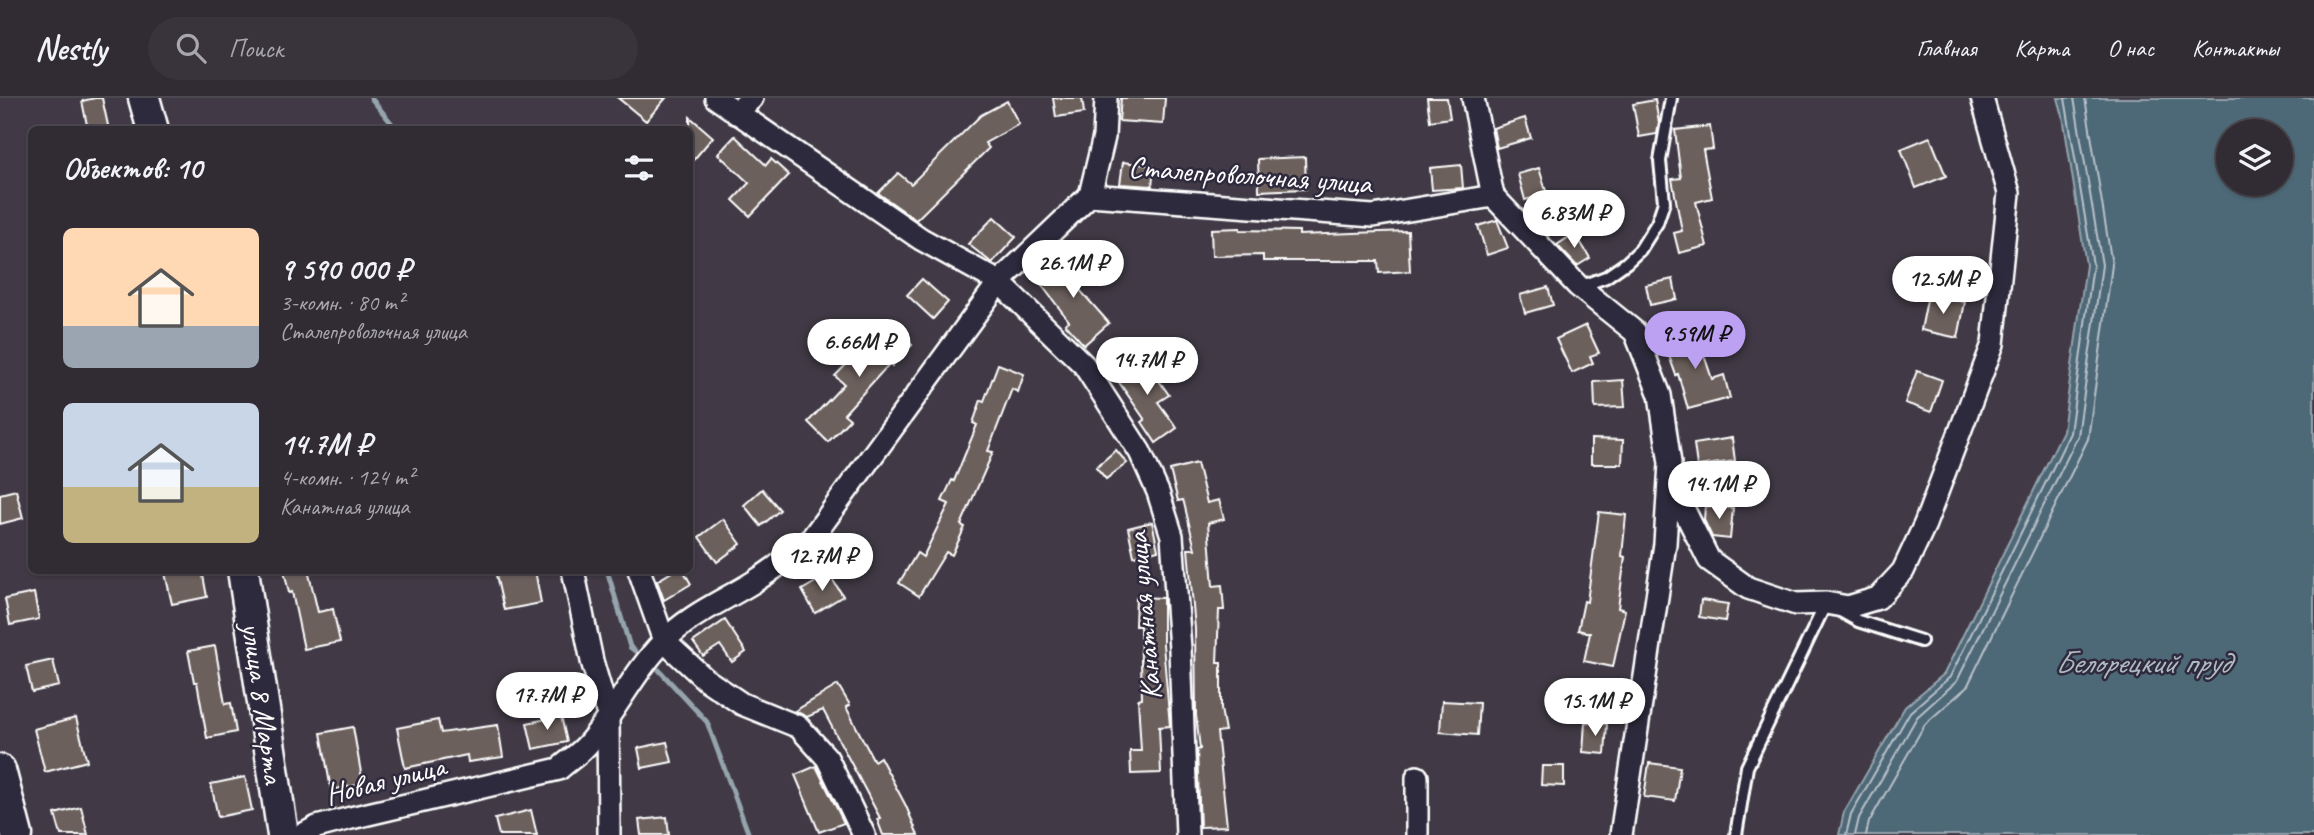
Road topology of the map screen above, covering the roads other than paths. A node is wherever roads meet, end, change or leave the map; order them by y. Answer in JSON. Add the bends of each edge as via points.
{"nodes":[{"id":1,"x":144,"y":98,"type":"edge"},
{"id":2,"x":716,"y":98,"type":"edge"},
{"id":3,"x":1106,"y":98,"type":"edge"},
{"id":4,"x":1473,"y":98,"type":"edge"},
{"id":5,"x":1671,"y":98,"type":"edge"},
{"id":6,"x":1982,"y":98,"type":"edge"},
{"id":7,"x":744,"y":105,"type":"edge"},
{"id":8,"x":152,"y":126,"type":"edge"},
{"id":9,"x":1090,"y":195,"type":"junction"},
{"id":10,"x":1493,"y":196,"type":"junction"},
{"id":11,"x":999,"y":282,"type":"junction"},
{"id":12,"x":1579,"y":287,"type":"junction"},
{"id":13,"x":1670,"y":463,"type":"junction"},
{"id":14,"x":244,"y":574,"type":"edge"},
{"id":15,"x":574,"y":574,"type":"edge"},
{"id":16,"x":640,"y":574,"type":"edge"},
{"id":17,"x":1826,"y":603,"type":"junction"},
{"id":18,"x":664,"y":641,"type":"junction"},
{"id":19,"x":1921,"y":641,"type":"dead end"},
{"id":20,"x":608,"y":715,"type":"junction"},
{"id":21,"x":0,"y":770,"type":"edge"},
{"id":22,"x":1417,"y":777,"type":"dead end"},
{"id":23,"x":17,"y":835,"type":"edge"},
{"id":24,"x":283,"y":835,"type":"edge"},
{"id":25,"x":302,"y":835,"type":"edge"},
{"id":26,"x":609,"y":835,"type":"edge"},
{"id":27,"x":864,"y":835,"type":"edge"},
{"id":28,"x":1187,"y":835,"type":"edge"},
{"id":29,"x":1418,"y":835,"type":"edge"},
{"id":30,"x":1620,"y":835,"type":"edge"},
{"id":31,"x":1737,"y":835,"type":"edge"}],
"edges":[{"from":1,"to":8,"type":"street"},
{"from":2,"to":7,"type":"street","name":"Канатная улица"},
{"from":3,"to":9,"type":"street","via":[[1104,137]]},
{"from":4,"to":10,"type":"street"},
{"from":5,"to":12,"type":"lane","via":[[1660,161],[1664,202],[1657,223],[1626,263]]},
{"from":6,"to":17,"type":"street","via":[[2009,193],[1993,344],[1903,571],[1878,598],[1848,607]]},
{"from":7,"to":11,"type":"street","name":"Канатная улица","via":[[920,239]]},
{"from":9,"to":10,"type":"street","name":"Сталепроволочная улица","via":[[1373,216]]},
{"from":9,"to":11,"type":"street","name":"Новая улица"},
{"from":10,"to":12,"type":"street"},
{"from":11,"to":18,"type":"street","name":"Новая улица","via":[[812,538],[751,584],[692,616]]},
{"from":11,"to":28,"type":"street","name":"Канатная улица","via":[[1084,365],[1140,452],[1158,492],[1172,536]]},
{"from":12,"to":13,"type":"street","via":[[1635,332],[1660,395]]},
{"from":13,"to":17,"type":"street","via":[[1682,504],[1709,560],[1748,588],[1796,604]]},
{"from":13,"to":30,"type":"street","via":[[1665,544]]},
{"from":14,"to":24,"type":"street","name":"улица 8 Марта"},
{"from":15,"to":20,"type":"street"},
{"from":16,"to":18,"type":"street"},
{"from":17,"to":19,"type":"lane","via":[[1858,621]]},
{"from":17,"to":31,"type":"lane","via":[[1747,766]]},
{"from":18,"to":20,"type":"street","name":"Новая улица"},
{"from":18,"to":27,"type":"street","via":[[705,679],[742,704],[799,727],[827,758]]},
{"from":20,"to":25,"type":"street","name":"Новая улица","via":[[587,745],[559,769],[351,818]]},
{"from":20,"to":26,"type":"street"},
{"from":21,"to":23,"type":"street"},
{"from":22,"to":29,"type":"street"}]}
